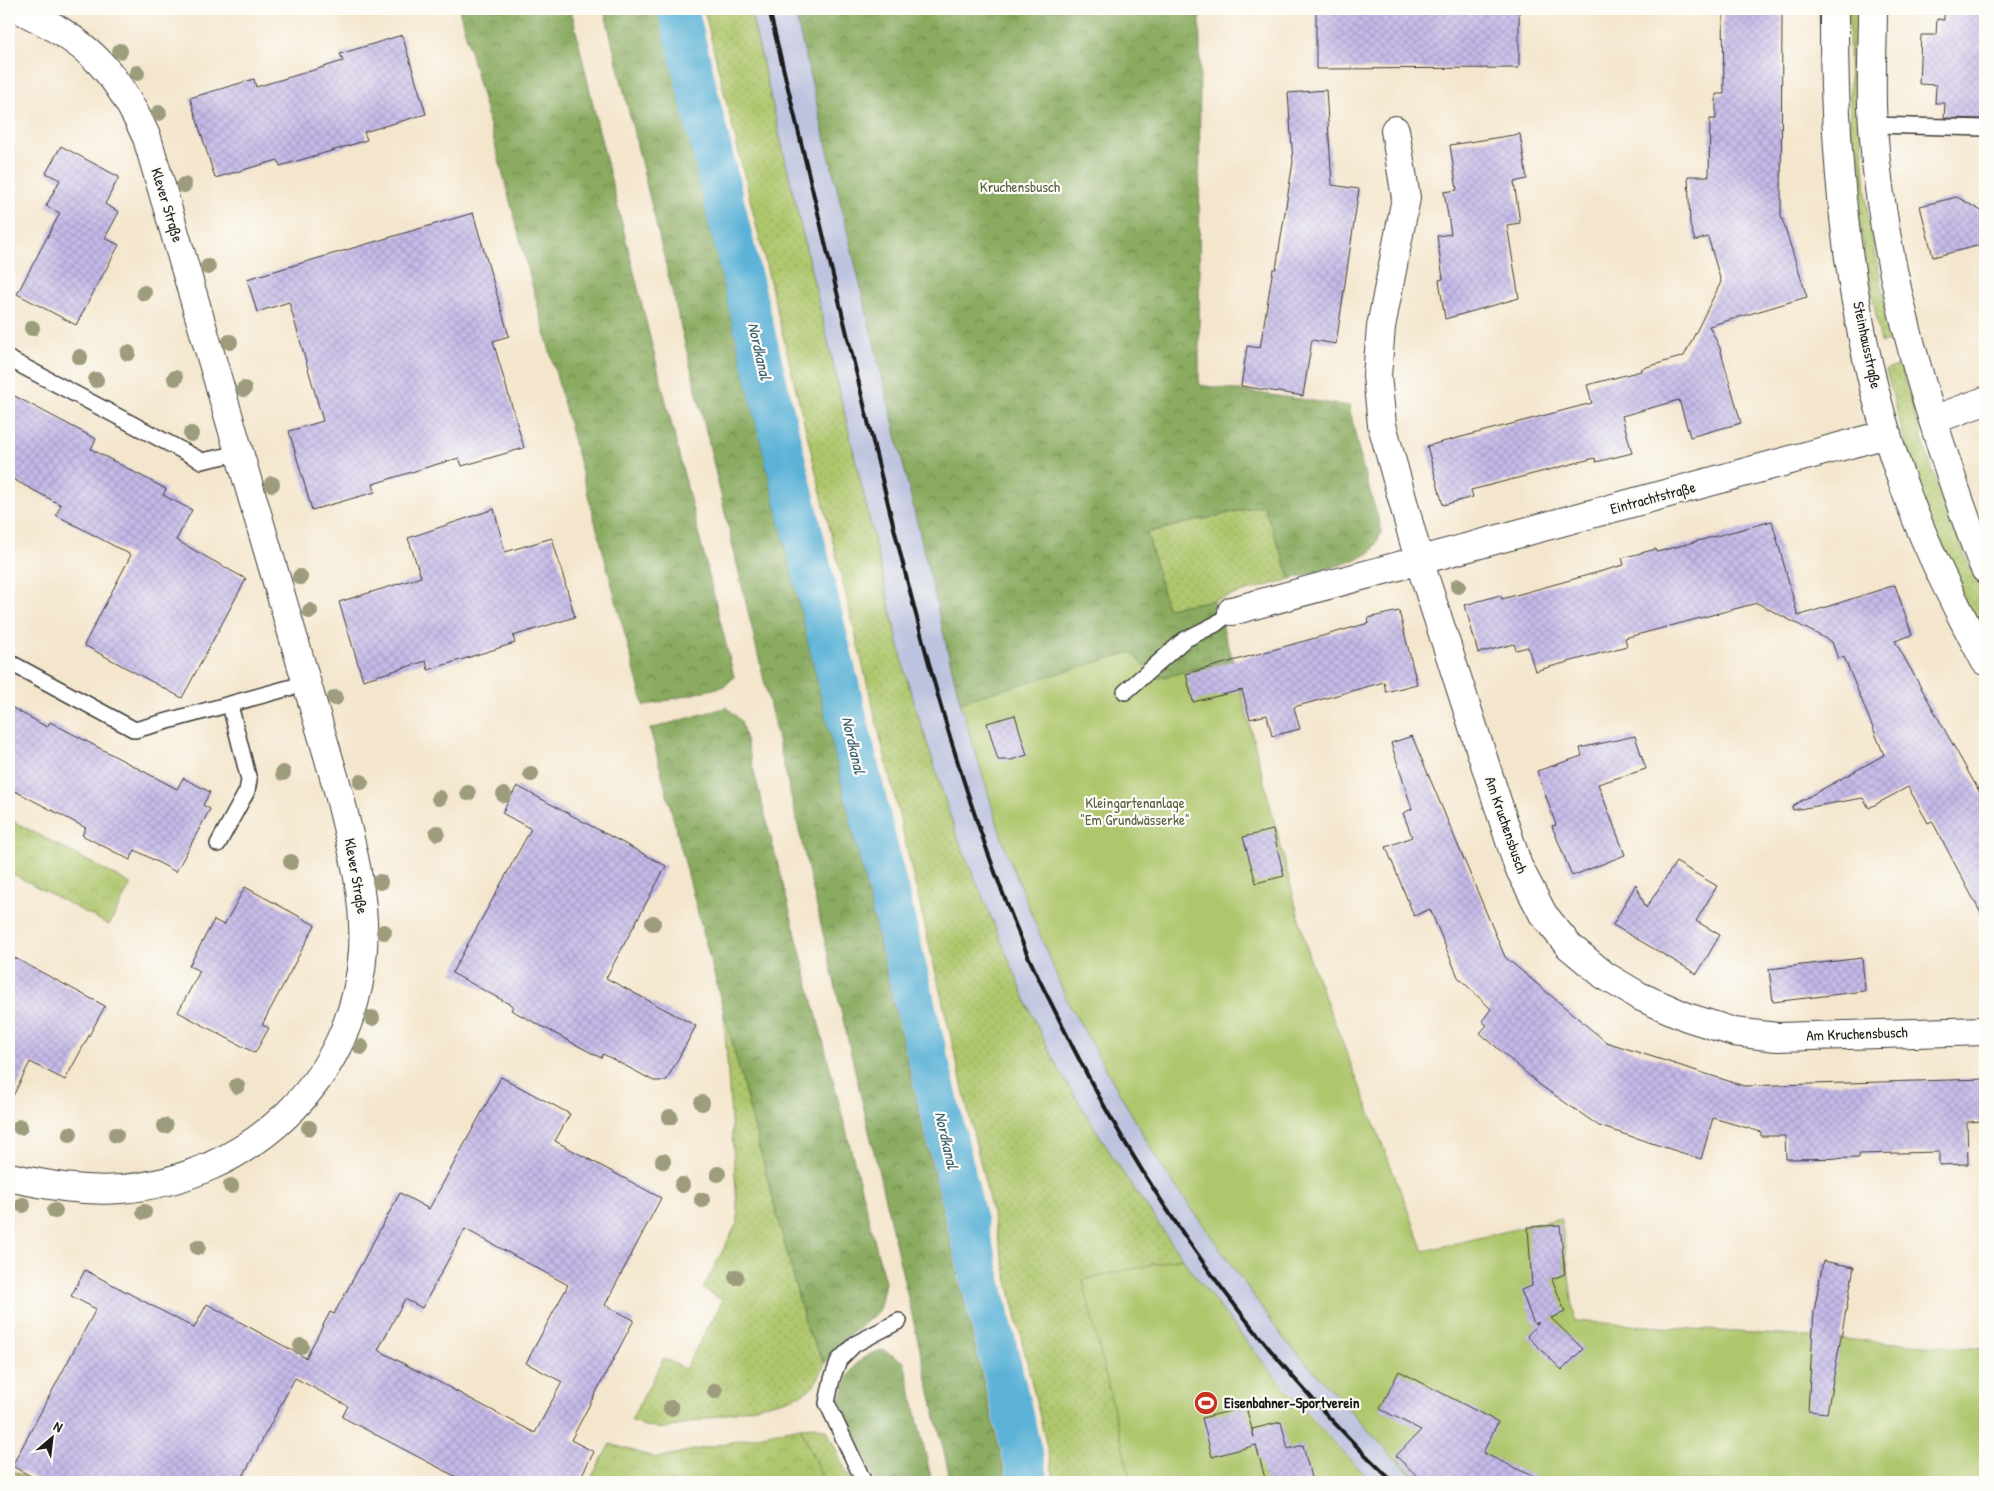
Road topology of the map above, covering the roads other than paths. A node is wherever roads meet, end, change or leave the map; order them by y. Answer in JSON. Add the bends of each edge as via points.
{"nodes":[{"id":1,"x":19,"y":9,"type":"edge"},
{"id":2,"x":1834,"y":9,"type":"edge"},
{"id":3,"x":1873,"y":9,"type":"edge"},
{"id":4,"x":1873,"y":126,"type":"junction"},
{"id":5,"x":1985,"y":128,"type":"edge"},
{"id":6,"x":1394,"y":130,"type":"dead end"},
{"id":7,"x":9,"y":359,"type":"edge"},
{"id":8,"x":1985,"y":402,"type":"edge"},
{"id":9,"x":1933,"y":420,"type":"junction"},
{"id":10,"x":1887,"y":434,"type":"junction"},
{"id":11,"x":240,"y":453,"type":"junction"},
{"id":12,"x":1419,"y":560,"type":"junction"},
{"id":13,"x":1985,"y":569,"type":"edge"},
{"id":14,"x":1232,"y":611,"type":"joint"},
{"id":15,"x":1985,"y":661,"type":"edge"},
{"id":16,"x":9,"y":662,"type":"edge"},
{"id":17,"x":307,"y":683,"type":"junction"},
{"id":18,"x":1125,"y":692,"type":"dead end"},
{"id":19,"x":230,"y":705,"type":"junction"},
{"id":20,"x":218,"y":844,"type":"dead end"},
{"id":21,"x":1985,"y":1031,"type":"edge"},
{"id":22,"x":9,"y":1176,"type":"edge"},
{"id":23,"x":899,"y":1321,"type":"dead end"},
{"id":24,"x":864,"y":1482,"type":"edge"}],
"edges":[{"from":1,"to":11,"type":"street","name":"Klever Straße","via":[[56,26],[84,46],[111,74],[130,102],[147,138]]},
{"from":2,"to":10,"type":"street","name":"Steinhausstraße","via":[[1837,138],[1844,216],[1868,359]]},
{"from":3,"to":4,"type":"street"},
{"from":4,"to":5,"type":"lane"},
{"from":4,"to":9,"type":"street","via":[[1881,202],[1894,274]]},
{"from":6,"to":12,"type":"street","via":[[1406,198],[1381,327],[1377,376],[1382,425]]},
{"from":7,"to":11,"type":"lane","via":[[202,462]]},
{"from":8,"to":9,"type":"street"},
{"from":9,"to":13,"type":"street"},
{"from":10,"to":12,"type":"street","name":"Eintrachtstraße"},
{"from":10,"to":15,"type":"street","name":"Steinhausstraße","via":[[1909,500],[1936,565]]},
{"from":11,"to":17,"type":"street","name":"Klever Straße"},
{"from":12,"to":14,"type":"street","name":"Eintrachtstraße"},
{"from":12,"to":21,"type":"street","name":"Am Kruchensbusch","via":[[1518,866],[1543,914],[1569,946],[1604,975],[1639,996],[1687,1017],[1734,1032],[1777,1037]]},
{"from":14,"to":18,"type":"lane","via":[[1216,624],[1184,640]]},
{"from":16,"to":19,"type":"lane","via":[[135,730]]},
{"from":17,"to":19,"type":"lane"},
{"from":17,"to":22,"type":"street","name":"Klever Straße","via":[[338,790],[364,913],[358,983],[348,1020],[330,1059],[284,1119],[253,1144],[208,1169],[159,1183],[121,1189],[51,1186]]},
{"from":19,"to":20,"type":"lane","via":[[250,780]]},
{"from":23,"to":24,"type":"lane","via":[[855,1344],[839,1360],[832,1378],[827,1403]]}]}
